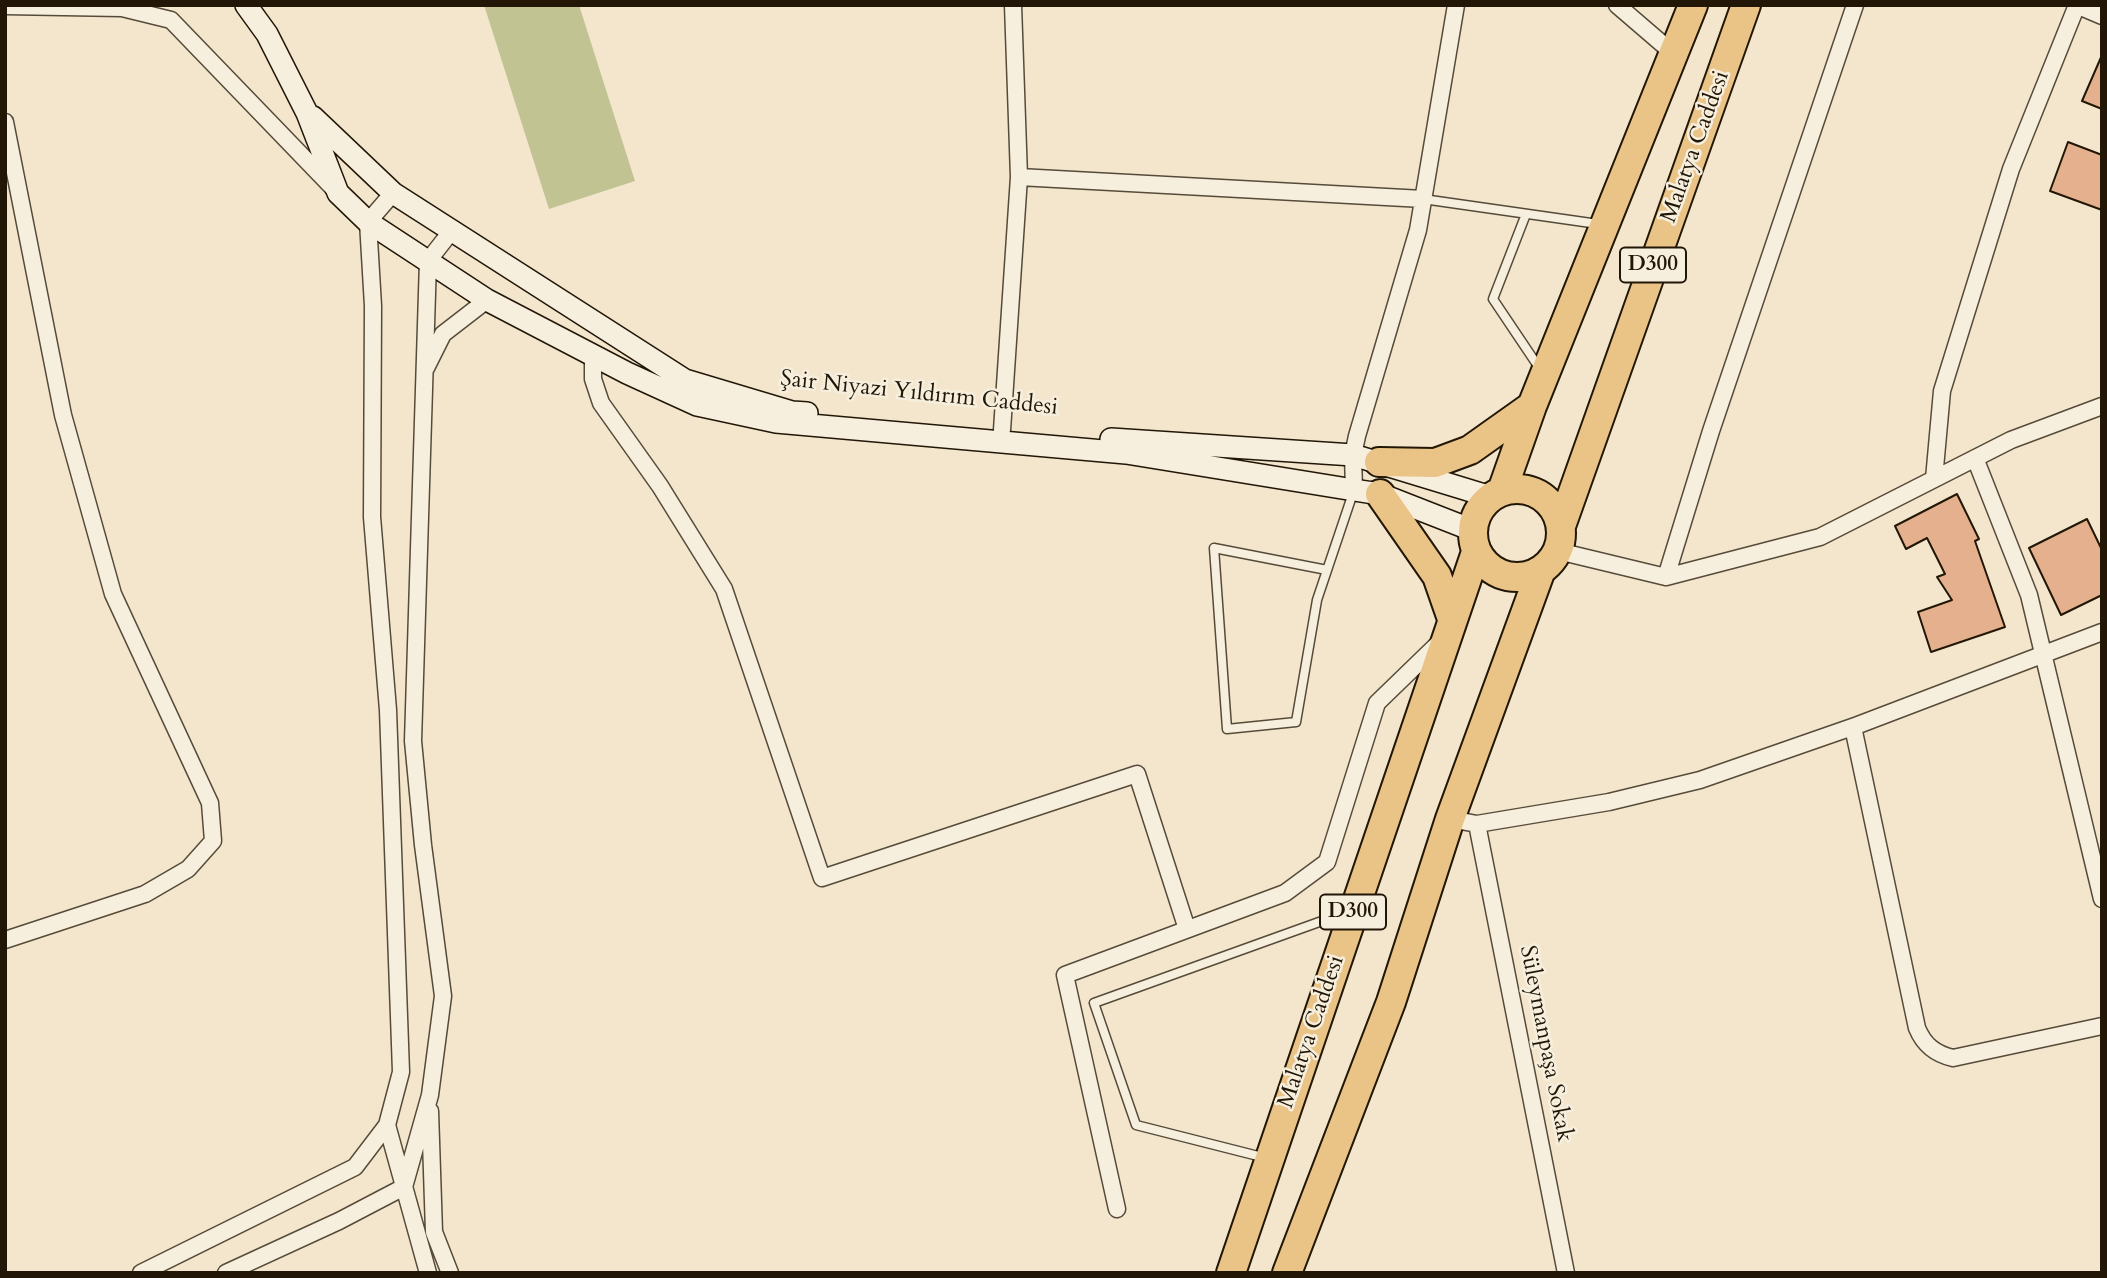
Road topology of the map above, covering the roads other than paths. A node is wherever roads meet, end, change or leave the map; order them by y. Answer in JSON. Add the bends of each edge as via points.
{"nodes":[{"id":1,"x":246,"y":5,"type":"edge"},
{"id":2,"x":1013,"y":5,"type":"edge"},
{"id":3,"x":1456,"y":5,"type":"edge"},
{"id":4,"x":1617,"y":5,"type":"edge"},
{"id":5,"x":1692,"y":5,"type":"edge"},
{"id":6,"x":1746,"y":5,"type":"edge"},
{"id":7,"x":1855,"y":5,"type":"edge"},
{"id":8,"x":2076,"y":5,"type":"edge"},
{"id":9,"x":5,"y":6,"type":"edge"},
{"id":10,"x":2102,"y":16,"type":"edge"},
{"id":11,"x":1674,"y":54,"type":"junction"},
{"id":12,"x":307,"y":113,"type":"junction"},
{"id":13,"x":5,"y":122,"type":"edge"},
{"id":14,"x":1019,"y":177,"type":"junction"},
{"id":15,"x":338,"y":193,"type":"junction"},
{"id":16,"x":393,"y":193,"type":"junction"},
{"id":17,"x":1423,"y":199,"type":"junction"},
{"id":18,"x":1526,"y":214,"type":"junction"},
{"id":19,"x":368,"y":222,"type":"junction"},
{"id":20,"x":1605,"y":225,"type":"junction"},
{"id":21,"x":453,"y":229,"type":"junction"},
{"id":22,"x":428,"y":261,"type":"junction"},
{"id":23,"x":487,"y":300,"type":"junction"},
{"id":24,"x":593,"y":354,"type":"junction"},
{"id":25,"x":422,"y":376,"type":"junction"},
{"id":26,"x":1544,"y":376,"type":"junction"},
{"id":27,"x":2101,"y":405,"type":"edge"},
{"id":28,"x":1532,"y":406,"type":"junction"},
{"id":29,"x":1002,"y":430,"type":"junction"},
{"id":30,"x":1975,"y":458,"type":"junction"},
{"id":31,"x":1366,"y":459,"type":"junction"},
{"id":32,"x":1934,"y":479,"type":"junction"},
{"id":33,"x":1367,"y":492,"type":"junction"},
{"id":34,"x":1496,"y":494,"type":"junction"},
{"id":35,"x":1474,"y":541,"type":"junction"},
{"id":36,"x":1553,"y":549,"type":"junction"},
{"id":37,"x":1327,"y":570,"type":"junction"},
{"id":38,"x":1666,"y":577,"type":"junction"},
{"id":39,"x":1449,"y":627,"type":"junction"},
{"id":40,"x":2102,"y":632,"type":"edge"},
{"id":41,"x":2044,"y":654,"type":"junction"},
{"id":42,"x":1853,"y":727,"type":"junction"},
{"id":43,"x":1464,"y":821,"type":"junction"},
{"id":44,"x":2102,"y":898,"type":"edge"},
{"id":45,"x":1353,"y":910,"type":"junction"},
{"id":46,"x":1187,"y":929,"type":"junction"},
{"id":47,"x":5,"y":940,"type":"edge"},
{"id":48,"x":2102,"y":1026,"type":"edge"},
{"id":49,"x":430,"y":1095,"type":"junction"},
{"id":50,"x":387,"y":1125,"type":"junction"},
{"id":51,"x":1269,"y":1159,"type":"junction"},
{"id":52,"x":404,"y":1187,"type":"junction"},
{"id":53,"x":1118,"y":1209,"type":"dead end"},
{"id":54,"x":141,"y":1273,"type":"edge"},
{"id":55,"x":226,"y":1273,"type":"edge"},
{"id":56,"x":428,"y":1273,"type":"edge"},
{"id":57,"x":450,"y":1273,"type":"edge"},
{"id":58,"x":1231,"y":1273,"type":"edge"},
{"id":59,"x":1287,"y":1273,"type":"edge"},
{"id":60,"x":1566,"y":1273,"type":"edge"}],
"edges":[{"from":1,"to":12,"type":"street","via":[[267,34]]},
{"from":2,"to":14,"type":"street"},
{"from":3,"to":17,"type":"street"},
{"from":4,"to":11,"type":"street"},
{"from":5,"to":11,"type":"highway","number":"D300"},
{"from":6,"to":36,"type":"highway","name":"Malatya Caddesi","number":"D300"},
{"from":7,"to":38,"type":"street"},
{"from":8,"to":10,"type":"street"},
{"from":8,"to":32,"type":"street","via":[[2011,170],[1942,391]]},
{"from":9,"to":15,"type":"street","via":[[122,8],[171,20]]},
{"from":11,"to":20,"type":"highway","number":"D300"},
{"from":12,"to":15,"type":"street"},
{"from":12,"to":16,"type":"street","name":"Şair Niyazi Yıldırım Caddesi"},
{"from":13,"to":47,"type":"street","via":[[63,415],[113,593],[210,803],[213,841],[188,869],[145,894]]},
{"from":14,"to":17,"type":"street"},
{"from":14,"to":29,"type":"street"},
{"from":15,"to":19,"type":"street"},
{"from":16,"to":19,"type":"street"},
{"from":16,"to":21,"type":"street","name":"Şair Niyazi Yıldırım Caddesi"},
{"from":17,"to":18,"type":"lane"},
{"from":17,"to":31,"type":"street"},
{"from":18,"to":20,"type":"lane"},
{"from":18,"to":26,"type":"lane","via":[[1493,299]]},
{"from":19,"to":22,"type":"street"},
{"from":19,"to":50,"type":"street","via":[[373,306],[372,517],[388,710],[401,1072]]},
{"from":20,"to":26,"type":"highway","number":"D300"},
{"from":21,"to":22,"type":"street"},
{"from":21,"to":29,"type":"street","name":"Şair Niyazi Yıldırım Caddesi","via":[[685,380],[792,412]]},
{"from":22,"to":23,"type":"street"},
{"from":22,"to":25,"type":"street"},
{"from":23,"to":24,"type":"street"},
{"from":23,"to":25,"type":"street","via":[[443,334]]},
{"from":24,"to":33,"type":"street","via":[[697,405],[776,422],[1126,453]]},
{"from":24,"to":46,"type":"street","via":[[593,379],[601,403],[724,589],[822,878],[1138,774]]},
{"from":25,"to":49,"type":"street","via":[[413,741],[443,996]]},
{"from":26,"to":28,"type":"highway","number":"D300"},
{"from":27,"to":30,"type":"street"},
{"from":28,"to":31,"type":"highway","via":[[1470,450],[1435,463]]},
{"from":28,"to":34,"type":"highway","number":"D300"},
{"from":29,"to":31,"type":"street","name":"Şair Niyazi Yıldırım Caddesi"},
{"from":30,"to":32,"type":"street"},
{"from":30,"to":41,"type":"street","via":[[2029,595]]},
{"from":31,"to":33,"type":"street"},
{"from":31,"to":34,"type":"street","name":"Şair Niyazi Yıldırım Caddesi"},
{"from":32,"to":38,"type":"street","via":[[1820,537]]},
{"from":33,"to":35,"type":"street"},
{"from":33,"to":37,"type":"lane"},
{"from":33,"to":39,"type":"highway","via":[[1437,576]]},
{"from":34,"to":35,"type":"highway","via":[[1478,512]]},
{"from":34,"to":36,"type":"highway","via":[[1528,490],[1550,503]]},
{"from":35,"to":36,"type":"highway","via":[[1485,565],[1505,576],[1527,576]]},
{"from":35,"to":39,"type":"highway","name":"Malatya Caddesi","number":"D300"},
{"from":36,"to":38,"type":"street"},
{"from":36,"to":43,"type":"highway","name":"Malatya Caddesi","number":"D300"},
{"from":37,"to":37,"type":"lane","via":[[1317,600],[1296,722],[1227,729],[1214,548]]},
{"from":39,"to":45,"type":"highway","name":"Malatya Caddesi","number":"D300"},
{"from":39,"to":46,"type":"street","via":[[1377,703],[1327,862],[1285,893]]},
{"from":40,"to":41,"type":"street"},
{"from":41,"to":42,"type":"street"},
{"from":41,"to":44,"type":"street"},
{"from":42,"to":43,"type":"street","via":[[1700,780],[1609,802]]},
{"from":42,"to":48,"type":"street","via":[[1917,1028],[1926,1045],[1953,1058]]},
{"from":43,"to":59,"type":"highway","name":"Malatya Caddesi","number":"D300"},
{"from":43,"to":60,"type":"street","name":"Süleymanpaşa Sokak"},
{"from":45,"to":51,"type":"highway","name":"Malatya Caddesi","number":"D300"},
{"from":45,"to":51,"type":"lane","via":[[1094,1003],[1136,1125]]},
{"from":46,"to":53,"type":"street","via":[[1065,975]]},
{"from":49,"to":52,"type":"street"},
{"from":49,"to":57,"type":"street","via":[[434,1232]]},
{"from":50,"to":52,"type":"street"},
{"from":50,"to":54,"type":"street","via":[[355,1167]]},
{"from":51,"to":58,"type":"highway","name":"Malatya Caddesi","number":"D300"},
{"from":52,"to":55,"type":"street"},
{"from":52,"to":56,"type":"street"}]}
